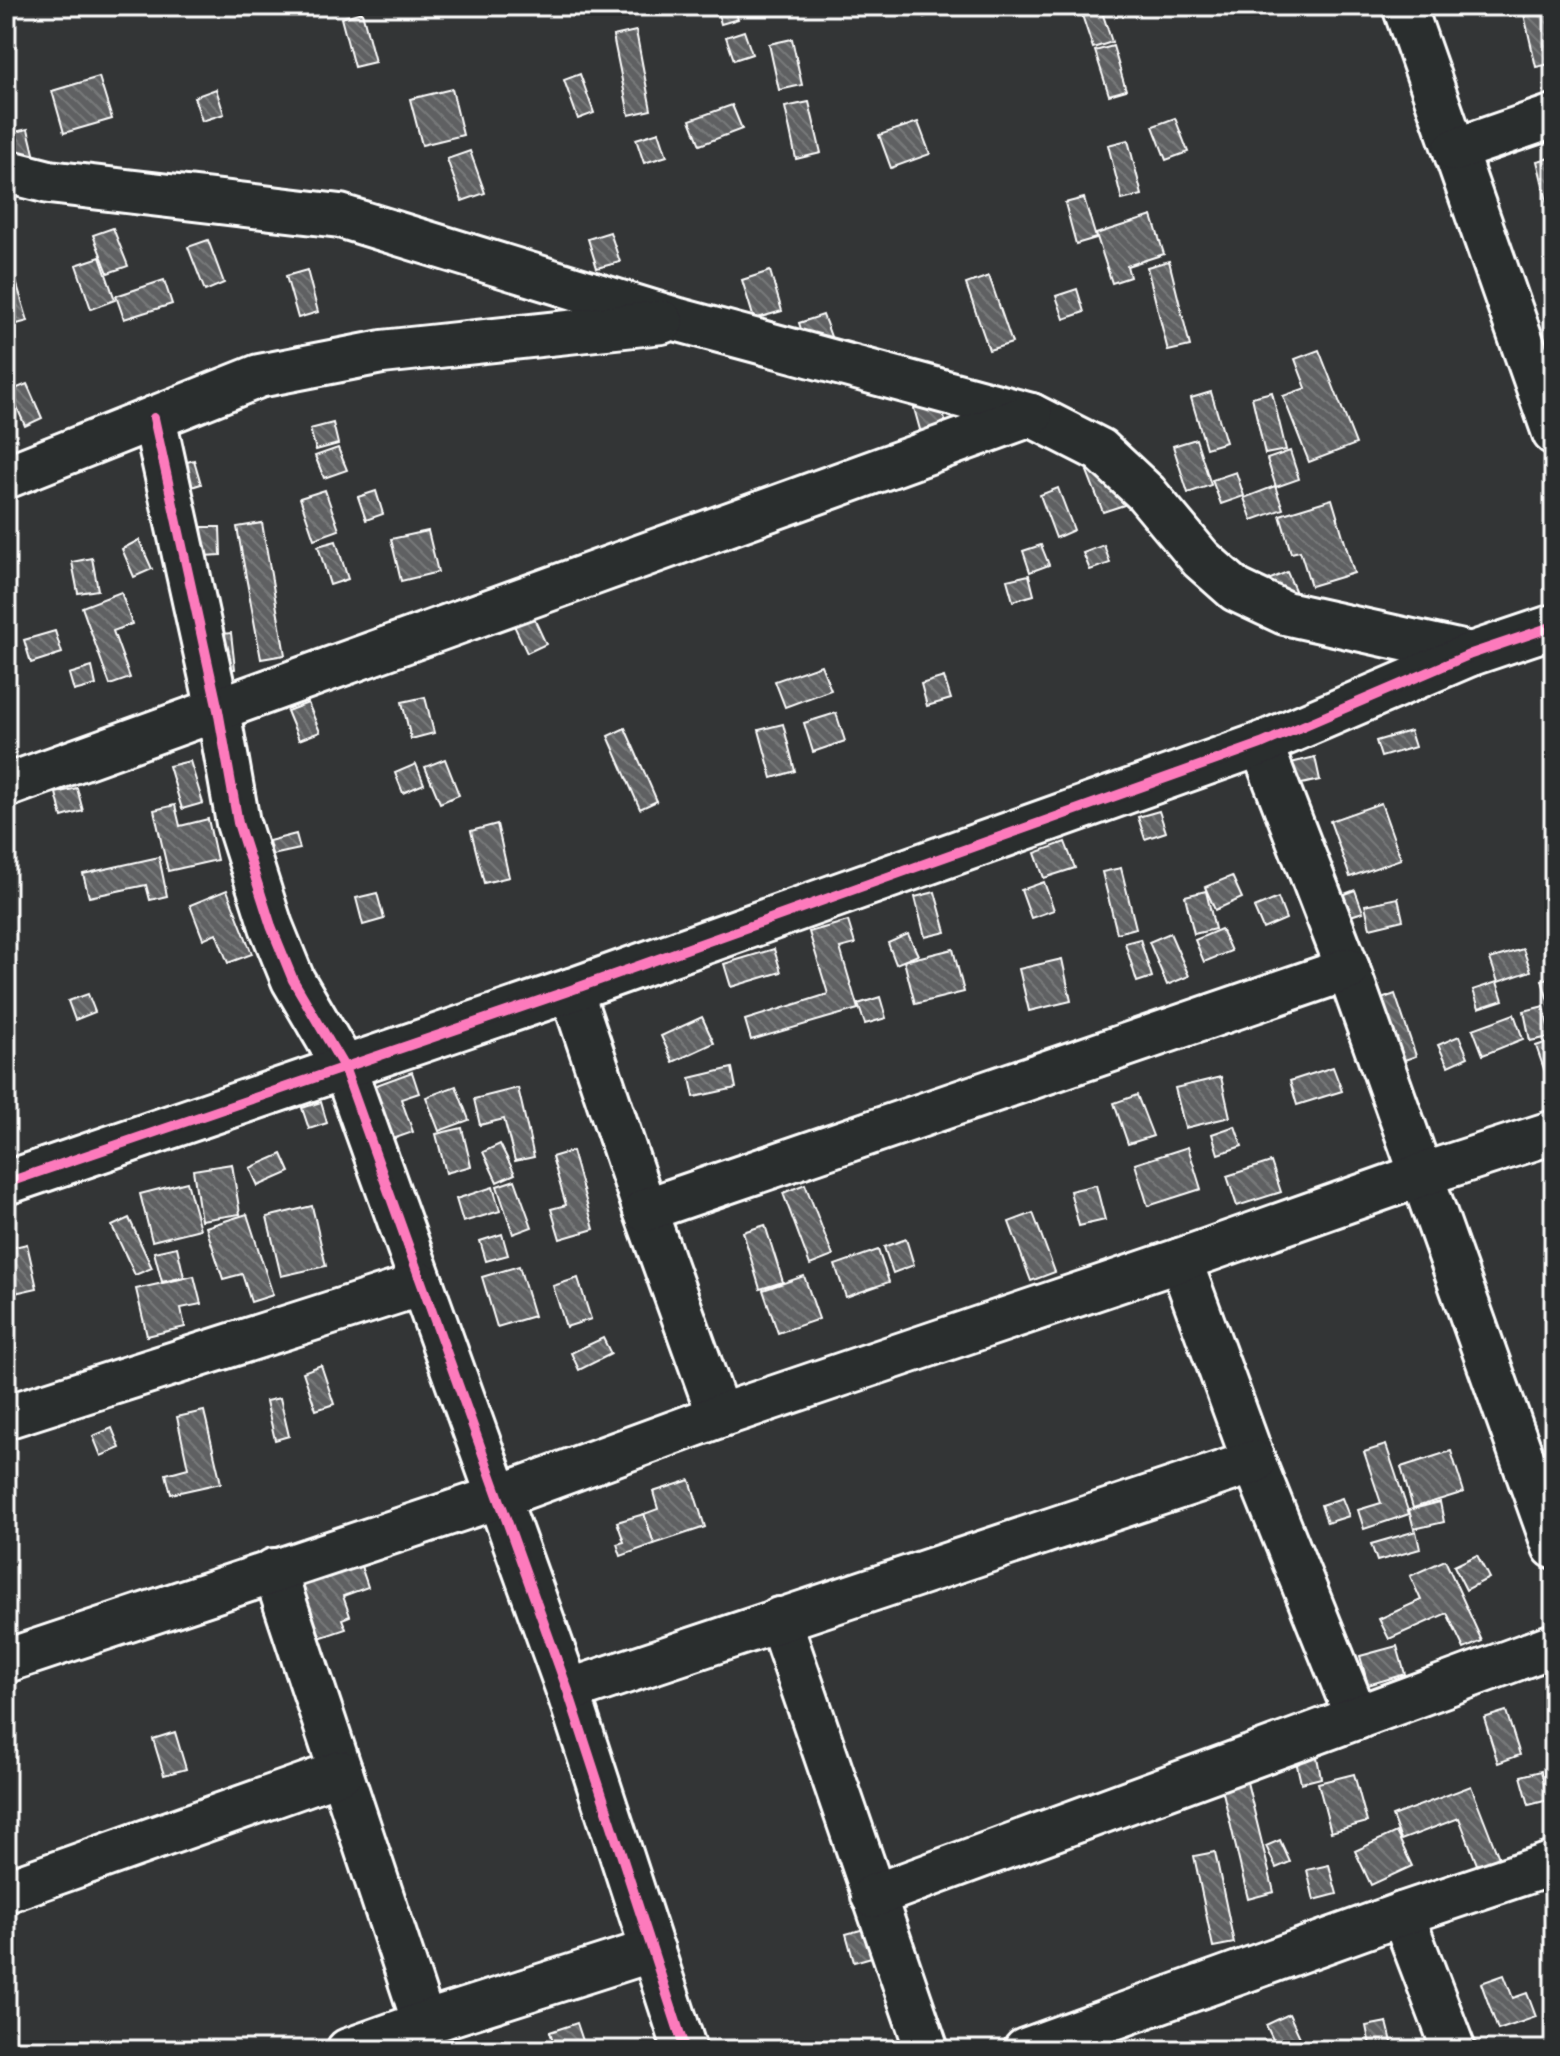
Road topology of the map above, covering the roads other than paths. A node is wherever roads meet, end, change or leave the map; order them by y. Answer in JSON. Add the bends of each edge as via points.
{"nodes":[{"id":1,"x":1404,"y":6,"type":"edge"},
{"id":2,"x":1554,"y":116,"type":"edge"},
{"id":3,"x":1455,"y":150,"type":"junction"},
{"id":4,"x":6,"y":171,"type":"edge"},
{"id":5,"x":679,"y":320,"type":"junction"},
{"id":6,"x":1031,"y":415,"type":"junction"},
{"id":7,"x":154,"y":418,"type":"junction"},
{"id":8,"x":1554,"y":433,"type":"edge"},
{"id":9,"x":6,"y":477,"type":"edge"},
{"id":10,"x":1554,"y":626,"type":"edge"},
{"id":11,"x":1471,"y":654,"type":"junction"},
{"id":12,"x":218,"y":710,"type":"junction"},
{"id":13,"x":1261,"y":744,"type":"junction"},
{"id":14,"x":6,"y":786,"type":"edge"},
{"id":15,"x":1348,"y":969,"type":"junction"},
{"id":16,"x":571,"y":990,"type":"junction"},
{"id":17,"x":344,"y":1067,"type":"junction"},
{"id":18,"x":1554,"y":1132,"type":"edge"},
{"id":19,"x":1421,"y":1175,"type":"junction"},
{"id":20,"x":6,"y":1183,"type":"edge"},
{"id":21,"x":645,"y":1210,"type":"junction"},
{"id":22,"x":1180,"y":1260,"type":"junction"},
{"id":23,"x":422,"y":1284,"type":"junction"},
{"id":24,"x":719,"y":1416,"type":"junction"},
{"id":25,"x":6,"y":1417,"type":"edge"},
{"id":26,"x":1254,"y":1462,"type":"junction"},
{"id":27,"x":498,"y":1497,"type":"junction"},
{"id":28,"x":1554,"y":1547,"type":"edge"},
{"id":29,"x":274,"y":1570,"type":"junction"},
{"id":30,"x":779,"y":1619,"type":"junction"},
{"id":31,"x":1554,"y":1645,"type":"edge"},
{"id":32,"x":6,"y":1661,"type":"edge"},
{"id":33,"x":568,"y":1691,"type":"junction"},
{"id":34,"x":1357,"y":1718,"type":"junction"},
{"id":35,"x":341,"y":1772,"type":"junction"},
{"id":36,"x":1554,"y":1863,"type":"edge"},
{"id":37,"x":6,"y":1891,"type":"edge"},
{"id":38,"x":873,"y":1896,"type":"junction"},
{"id":39,"x":1402,"y":1914,"type":"junction"},
{"id":40,"x":653,"y":1950,"type":"junction"},
{"id":41,"x":424,"y":2023,"type":"junction"},
{"id":42,"x":348,"y":2050,"type":"edge"},
{"id":43,"x":685,"y":2050,"type":"edge"},
{"id":44,"x":927,"y":2050,"type":"edge"},
{"id":45,"x":1025,"y":2050,"type":"edge"},
{"id":46,"x":1454,"y":2050,"type":"edge"}],
"edges":[{"from":1,"to":3,"type":"street"},
{"from":2,"to":3,"type":"street"},
{"from":3,"to":8,"type":"street"},
{"from":4,"to":5,"type":"street","via":[[49,182],[340,216]]},
{"from":5,"to":6,"type":"street"},
{"from":5,"to":7,"type":"street","via":[[315,364],[259,376]]},
{"from":6,"to":11,"type":"street","via":[[1100,450],[1236,590],[1285,613]]},
{"from":6,"to":12,"type":"street"},
{"from":7,"to":9,"type":"street"},
{"from":7,"to":12,"type":"street"},
{"from":10,"to":11,"type":"street"},
{"from":11,"to":13,"type":"street"},
{"from":12,"to":14,"type":"street"},
{"from":12,"to":17,"type":"street","via":[[238,823],[271,926],[293,980]]},
{"from":13,"to":15,"type":"street"},
{"from":13,"to":16,"type":"street"},
{"from":15,"to":19,"type":"street"},
{"from":15,"to":21,"type":"street"},
{"from":16,"to":17,"type":"street"},
{"from":16,"to":21,"type":"street"},
{"from":17,"to":20,"type":"street"},
{"from":17,"to":23,"type":"street"},
{"from":18,"to":19,"type":"street"},
{"from":19,"to":22,"type":"street"},
{"from":19,"to":28,"type":"street"},
{"from":21,"to":24,"type":"street"},
{"from":22,"to":24,"type":"street"},
{"from":22,"to":26,"type":"street"},
{"from":23,"to":25,"type":"street"},
{"from":23,"to":27,"type":"street"},
{"from":24,"to":27,"type":"street"},
{"from":26,"to":30,"type":"street"},
{"from":26,"to":34,"type":"street"},
{"from":27,"to":29,"type":"street"},
{"from":27,"to":33,"type":"street"},
{"from":29,"to":32,"type":"street"},
{"from":29,"to":35,"type":"street"},
{"from":30,"to":33,"type":"street"},
{"from":30,"to":38,"type":"street"},
{"from":31,"to":34,"type":"street"},
{"from":33,"to":40,"type":"street"},
{"from":34,"to":38,"type":"street"},
{"from":35,"to":37,"type":"street"},
{"from":35,"to":41,"type":"street"},
{"from":36,"to":39,"type":"street"},
{"from":38,"to":44,"type":"street"},
{"from":39,"to":45,"type":"street"},
{"from":39,"to":46,"type":"street"},
{"from":40,"to":41,"type":"street"},
{"from":40,"to":43,"type":"street"},
{"from":41,"to":42,"type":"street"}]}
